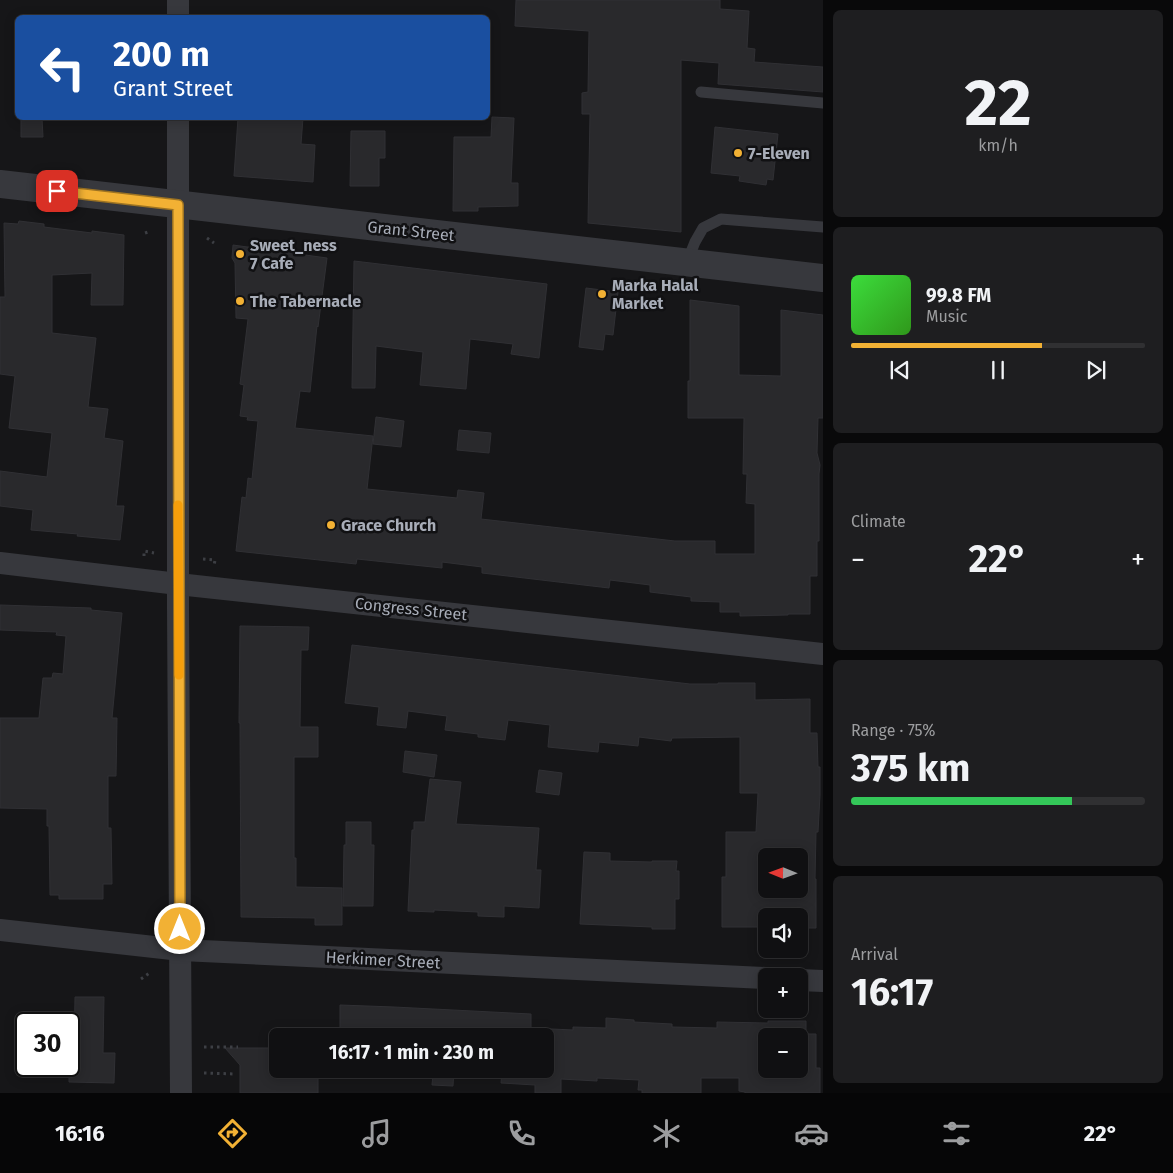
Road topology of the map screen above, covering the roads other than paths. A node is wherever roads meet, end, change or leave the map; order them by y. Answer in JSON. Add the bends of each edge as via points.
{"nodes":[{"id":1,"x":178,"y":0,"type":"edge"},
{"id":2,"x":178,"y":15,"type":"edge"},
{"id":3,"x":701,"y":92,"type":"dead end"},
{"id":4,"x":823,"y":103,"type":"edge"},
{"id":5,"x":178,"y":120,"type":"edge"},
{"id":6,"x":0,"y":184,"type":"edge"},
{"id":7,"x":178,"y":205,"type":"junction"},
{"id":8,"x":823,"y":227,"type":"edge"},
{"id":9,"x":687,"y":262,"type":"junction"},
{"id":10,"x":823,"y":278,"type":"edge"},
{"id":11,"x":0,"y":563,"type":"edge"},
{"id":12,"x":178,"y":584,"type":"junction"},
{"id":13,"x":823,"y":654,"type":"edge"},
{"id":14,"x":0,"y":930,"type":"edge"},
{"id":15,"x":181,"y":950,"type":"junction"},
{"id":16,"x":758,"y":978,"type":"edge"},
{"id":17,"x":808,"y":980,"type":"edge"},
{"id":18,"x":823,"y":981,"type":"edge"},
{"id":19,"x":181,"y":1093,"type":"edge"}],
"edges":[{"from":1,"to":2,"type":"street"},
{"from":3,"to":4,"type":"lane"},
{"from":5,"to":7,"type":"street"},
{"from":6,"to":7,"type":"street","name":"Grant Street"},
{"from":7,"to":9,"type":"street","name":"Grant Street"},
{"from":7,"to":12,"type":"street"},
{"from":8,"to":9,"type":"lane","via":[[721,219],[703,228]]},
{"from":9,"to":10,"type":"street","name":"Grant Street"},
{"from":11,"to":12,"type":"street","name":"Congress Street"},
{"from":12,"to":13,"type":"street","name":"Congress Street"},
{"from":12,"to":15,"type":"street"},
{"from":14,"to":15,"type":"street","name":"Herkimer Street"},
{"from":15,"to":16,"type":"street","name":"Herkimer Street"},
{"from":15,"to":19,"type":"street"},
{"from":17,"to":18,"type":"street"}]}
